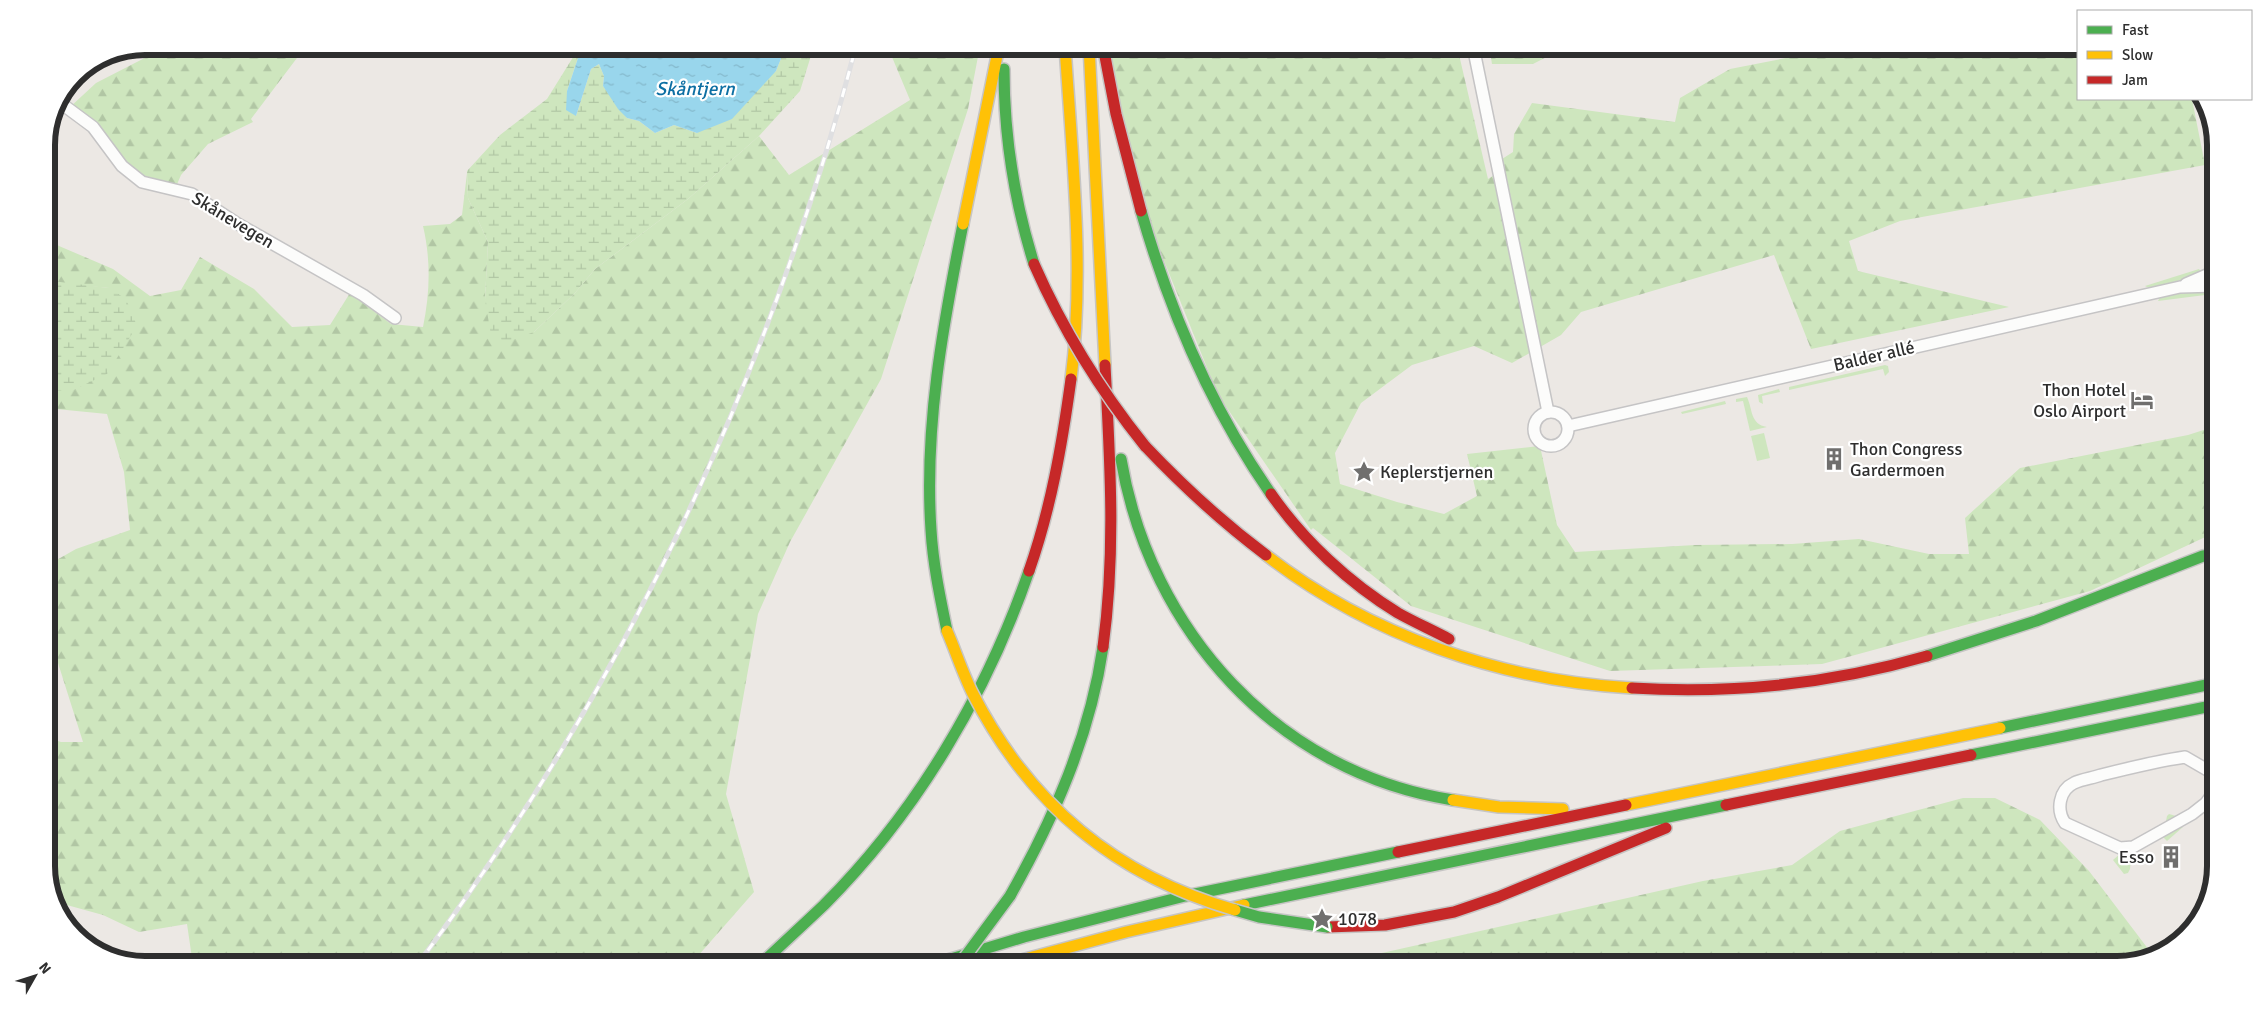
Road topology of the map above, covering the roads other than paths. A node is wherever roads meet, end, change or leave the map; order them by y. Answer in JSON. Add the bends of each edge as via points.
{"nodes":[{"id":1,"x":997,"y":55,"type":"edge"},
{"id":2,"x":1006,"y":55,"type":"edge"},
{"id":3,"x":1066,"y":55,"type":"edge"},
{"id":4,"x":1089,"y":55,"type":"edge"},
{"id":5,"x":1105,"y":55,"type":"edge"},
{"id":6,"x":1475,"y":55,"type":"edge"},
{"id":7,"x":64,"y":106,"type":"edge"},
{"id":8,"x":2207,"y":275,"type":"edge"},
{"id":9,"x":2207,"y":286,"type":"edge"},
{"id":10,"x":2180,"y":287,"type":"junction"},
{"id":11,"x":395,"y":318,"type":"dead end"},
{"id":12,"x":1106,"y":366,"type":"junction"},
{"id":13,"x":1548,"y":412,"type":"junction"},
{"id":14,"x":1568,"y":426,"type":"junction"},
{"id":15,"x":2207,"y":554,"type":"edge"},
{"id":16,"x":2207,"y":555,"type":"edge"},
{"id":17,"x":2203,"y":556,"type":"junction"},
{"id":18,"x":1600,"y":684,"type":"junction"},
{"id":19,"x":2207,"y":686,"type":"edge"},
{"id":20,"x":2207,"y":707,"type":"edge"},
{"id":21,"x":2207,"y":770,"type":"edge"},
{"id":22,"x":2207,"y":802,"type":"edge"},
{"id":23,"x":1613,"y":806,"type":"junction"},
{"id":24,"x":1724,"y":806,"type":"junction"},
{"id":25,"x":770,"y":956,"type":"edge"},
{"id":26,"x":962,"y":956,"type":"edge"},
{"id":27,"x":967,"y":956,"type":"edge"},
{"id":28,"x":1036,"y":956,"type":"edge"}],
"edges":[{"from":1,"to":24,"type":"highway","bridge":true,"via":[[944,324],[931,419],[930,528],[947,631],[977,705],[1010,757],[1045,799],[1090,840],[1144,875],[1200,901],[1264,918],[1327,926],[1400,923],[1466,908]]},
{"from":2,"to":18,"type":"highway","bridge":true,"via":[[1004,111],[1008,160],[1019,216],[1034,264],[1071,343],[1109,401],[1145,446],[1188,491],[1245,540],[1345,606],[1414,639],[1464,657],[1537,676]]},
{"from":3,"to":25,"type":"highway","via":[[1076,263],[1073,362],[1058,465],[1046,520],[1027,580],[988,674],[936,766],[863,862],[820,909]]},
{"from":4,"to":12,"type":"highway"},
{"from":5,"to":18,"type":"highway","via":[[1126,161],[1159,268],[1200,374],[1244,455],[1278,505],[1308,539],[1352,579],[1391,607],[1439,634],[1523,666]]},
{"from":6,"to":13,"type":"street"},
{"from":7,"to":11,"type":"street","name":"Skånevegen","via":[[93,127],[122,166],[142,182],[192,194],[245,229],[363,295]]},
{"from":8,"to":10,"type":"street","name":"Balder allé"},
{"from":9,"to":10,"type":"street","name":"Balder allé"},
{"from":10,"to":14,"type":"street","name":"Balder allé"},
{"from":12,"to":23,"type":"highway","via":[[1115,398],[1124,477],[1146,552],[1167,597],[1194,640],[1226,680],[1257,709],[1324,756],[1368,777],[1414,793],[1484,806],[1556,809]]},
{"from":12,"to":27,"type":"highway","bridge":true,"via":[[1112,568],[1101,668],[1086,728],[1042,839],[1010,896]]},
{"from":13,"to":14,"type":"street","via":[[1564,417]]},
{"from":13,"to":14,"type":"street","via":[[1538,417],[1534,426],[1534,434],[1541,443],[1558,445],[1566,438]]},
{"from":15,"to":17,"type":"highway"},
{"from":16,"to":17,"type":"highway"},
{"from":17,"to":18,"type":"highway","via":[[1978,640],[1864,672],[1723,688],[1660,689]]},
{"from":19,"to":23,"type":"highway"},
{"from":20,"to":24,"type":"highway"},
{"from":21,"to":22,"type":"street","via":[[2186,757],[2074,783],[2060,801],[2060,816],[2120,848],[2133,846],[2192,814]]},
{"from":23,"to":26,"type":"highway","via":[[1186,896]]},
{"from":24,"to":28,"type":"highway","via":[[1212,912]]}]}
